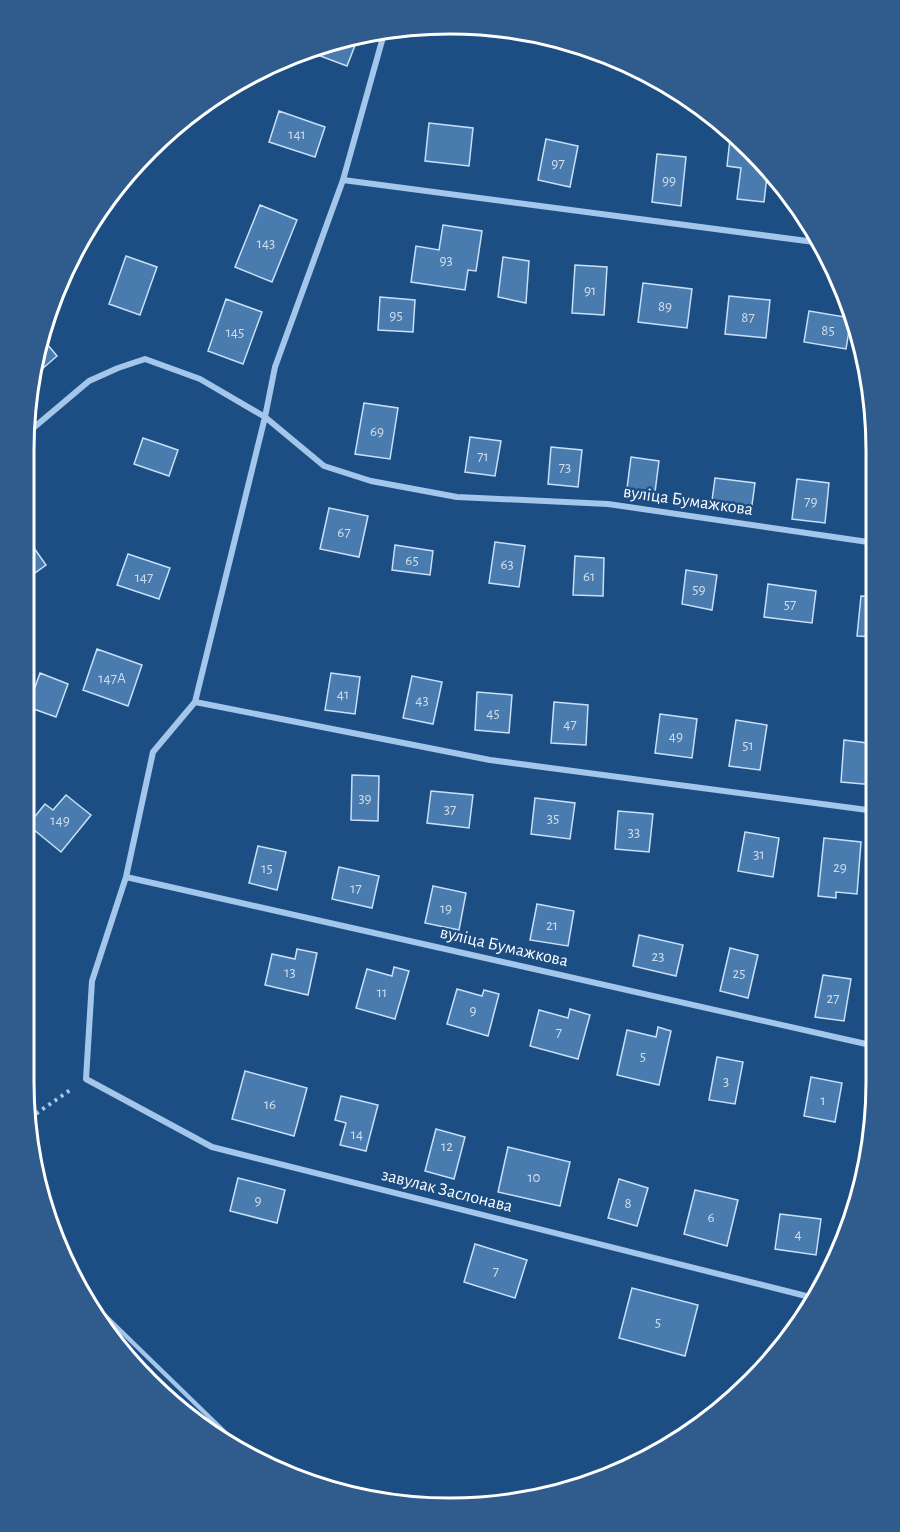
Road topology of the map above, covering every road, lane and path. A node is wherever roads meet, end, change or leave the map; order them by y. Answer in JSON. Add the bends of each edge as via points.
{"nodes":[{"id":1,"x":382,"y":40,"type":"edge"},
{"id":2,"x":343,"y":180,"type":"junction"},
{"id":3,"x":810,"y":241,"type":"edge"},
{"id":4,"x":265,"y":417,"type":"junction"},
{"id":5,"x":35,"y":427,"type":"edge"},
{"id":6,"x":866,"y":542,"type":"edge"},
{"id":7,"x":195,"y":702,"type":"junction"},
{"id":8,"x":866,"y":810,"type":"edge"},
{"id":9,"x":126,"y":877,"type":"junction"},
{"id":10,"x":866,"y":1044,"type":"edge"},
{"id":11,"x":86,"y":1079,"type":"junction"},
{"id":12,"x":36,"y":1114,"type":"edge"},
{"id":13,"x":806,"y":1296,"type":"edge"},
{"id":14,"x":111,"y":1321,"type":"edge"},
{"id":15,"x":218,"y":1426,"type":"edge"}],
"edges":[{"from":1,"to":2,"type":"street"},
{"from":2,"to":3,"type":"street"},
{"from":2,"to":4,"type":"street","via":[[275,367]]},
{"from":4,"to":5,"type":"street","name":"вуліца Бумажкова","via":[[200,379],[145,359],[89,381]]},
{"from":4,"to":6,"type":"street","name":"вуліца Бумажкова","via":[[324,466],[371,481],[457,497],[608,504]]},
{"from":4,"to":7,"type":"street"},
{"from":7,"to":8,"type":"street","via":[[490,760]]},
{"from":7,"to":9,"type":"street","via":[[153,752]]},
{"from":9,"to":10,"type":"street","name":"вуліца Бумажкова"},
{"from":9,"to":11,"type":"street","via":[[93,981]]},
{"from":11,"to":12,"type":"path"},
{"from":11,"to":13,"type":"street","name":"завулак Заслонава","via":[[212,1147]]},
{"from":14,"to":15,"type":"lane"}]}
